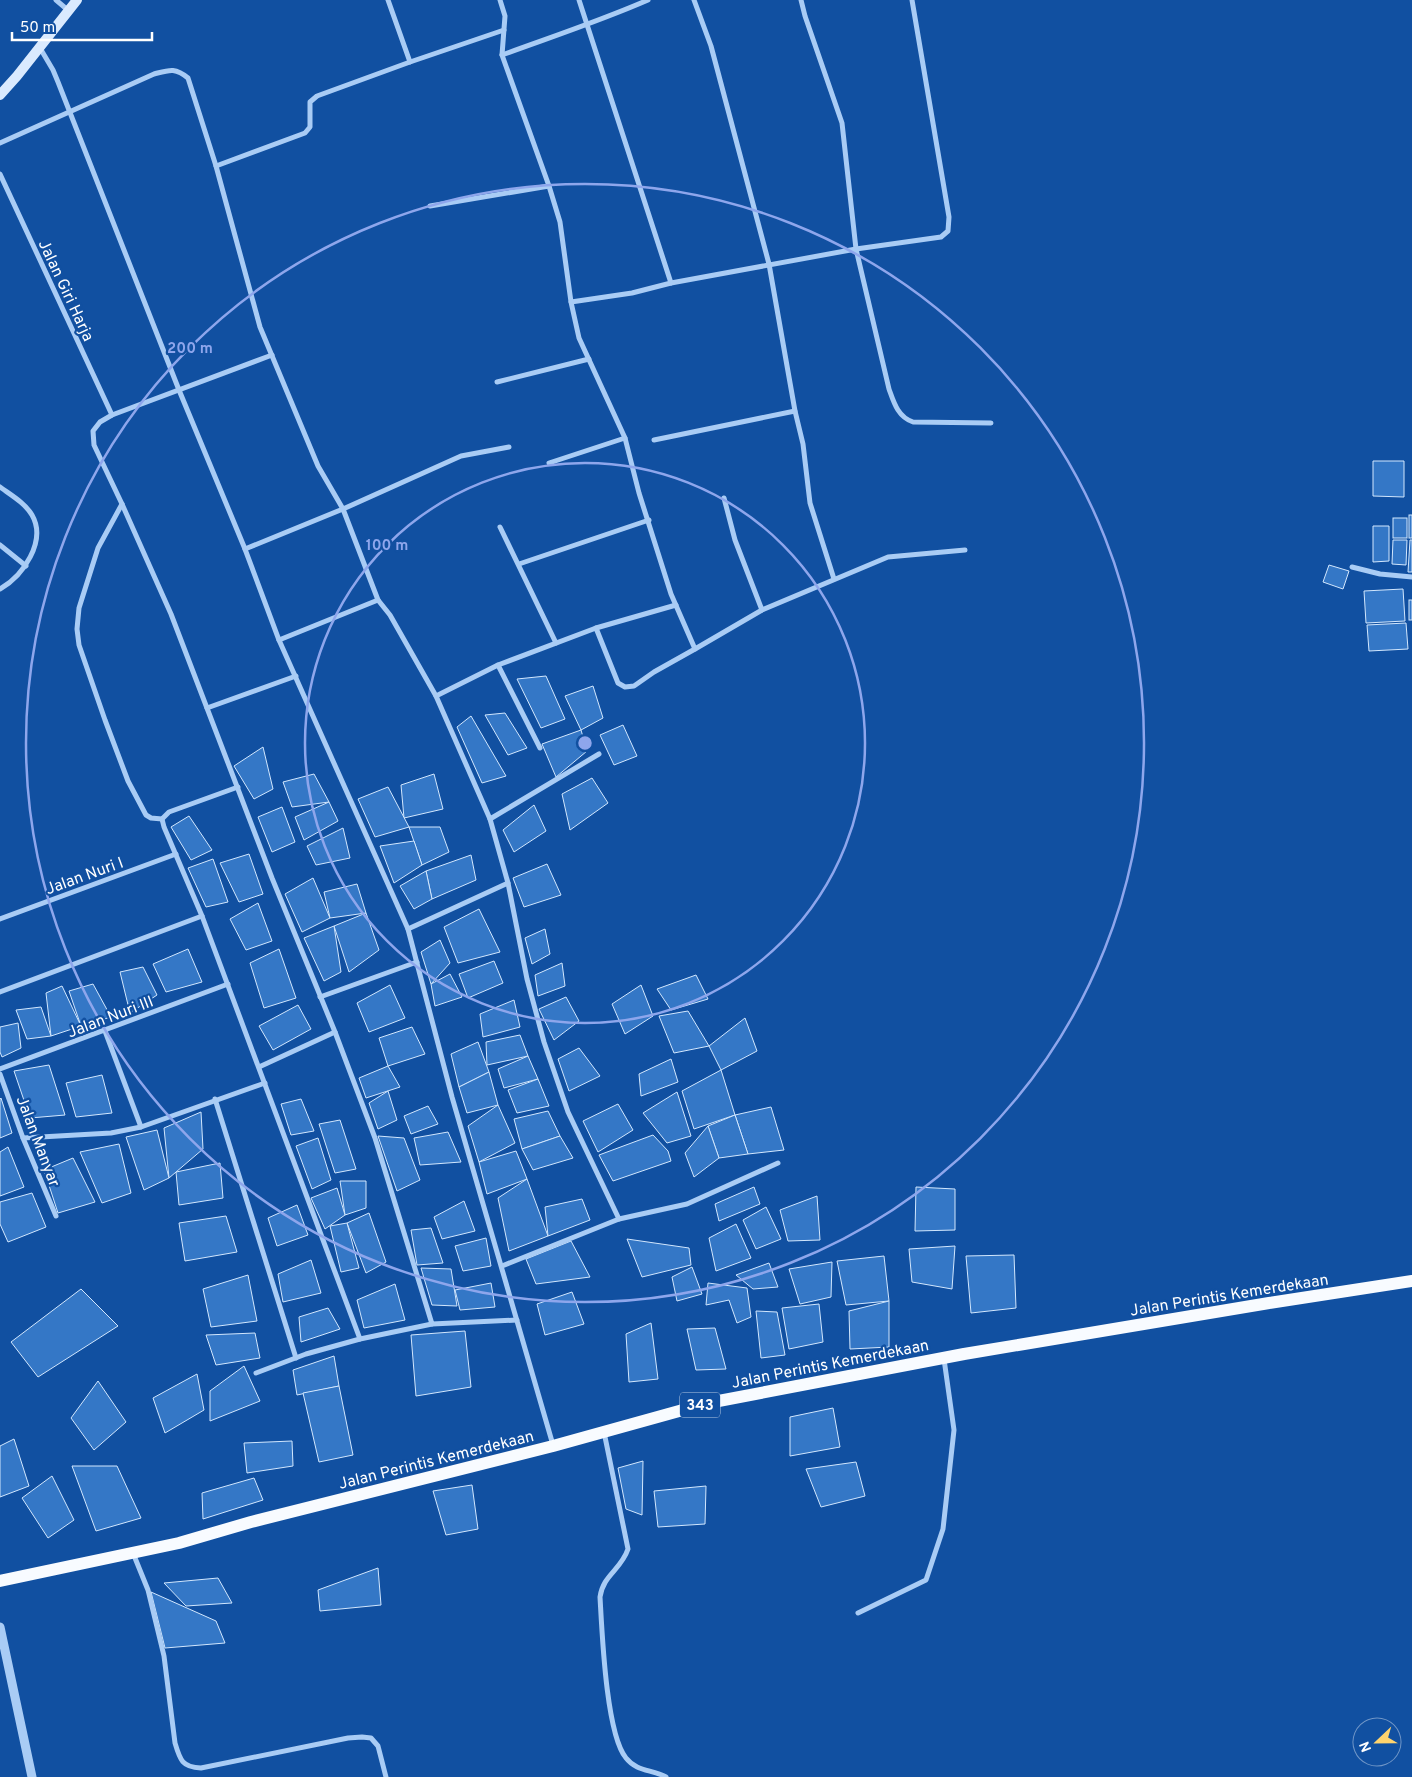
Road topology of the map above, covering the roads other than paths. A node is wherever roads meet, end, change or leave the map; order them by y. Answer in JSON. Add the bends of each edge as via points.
{"nodes":[{"id":1,"x":56,"y":0,"type":"edge"},
{"id":2,"x":77,"y":0,"type":"edge"},
{"id":3,"x":388,"y":0,"type":"edge"},
{"id":4,"x":500,"y":0,"type":"edge"},
{"id":5,"x":579,"y":0,"type":"edge"},
{"id":6,"x":648,"y":0,"type":"edge"},
{"id":7,"x":694,"y":0,"type":"edge"},
{"id":8,"x":801,"y":0,"type":"edge"},
{"id":9,"x":912,"y":0,"type":"edge"},
{"id":10,"x":69,"y":11,"type":"junction"},
{"id":11,"x":587,"y":24,"type":"junction"},
{"id":12,"x":504,"y":30,"type":"junction"},
{"id":13,"x":40,"y":48,"type":"junction"},
{"id":14,"x":502,"y":55,"type":"junction"},
{"id":15,"x":410,"y":62,"type":"junction"},
{"id":16,"x":0,"y":95,"type":"edge"},
{"id":17,"x":70,"y":112,"type":"junction"},
{"id":18,"x":0,"y":143,"type":"edge"},
{"id":19,"x":216,"y":166,"type":"junction"},
{"id":20,"x":0,"y":174,"type":"edge"},
{"id":21,"x":549,"y":186,"type":"junction"},
{"id":22,"x":430,"y":206,"type":"dead end"},
{"id":23,"x":856,"y":249,"type":"junction"},
{"id":24,"x":769,"y":264,"type":"junction"},
{"id":25,"x":671,"y":283,"type":"junction"},
{"id":26,"x":570,"y":302,"type":"junction"},
{"id":27,"x":272,"y":355,"type":"junction"},
{"id":28,"x":589,"y":359,"type":"junction"},
{"id":29,"x":497,"y":382,"type":"dead end"},
{"id":30,"x":179,"y":390,"type":"junction"},
{"id":31,"x":796,"y":411,"type":"junction"},
{"id":32,"x":112,"y":416,"type":"junction"},
{"id":33,"x":991,"y":423,"type":"dead end"},
{"id":34,"x":625,"y":438,"type":"junction"},
{"id":35,"x":654,"y":440,"type":"dead end"},
{"id":36,"x":509,"y":446,"type":"dead end"},
{"id":37,"x":549,"y":463,"type":"dead end"},
{"id":38,"x":0,"y":487,"type":"edge"},
{"id":39,"x":724,"y":498,"type":"dead end"},
{"id":40,"x":122,"y":504,"type":"junction"},
{"id":41,"x":343,"y":509,"type":"junction"},
{"id":42,"x":649,"y":520,"type":"junction"},
{"id":43,"x":500,"y":527,"type":"dead end"},
{"id":44,"x":0,"y":546,"type":"edge"},
{"id":45,"x":245,"y":549,"type":"junction"},
{"id":46,"x":965,"y":550,"type":"dead end"},
{"id":47,"x":519,"y":564,"type":"junction"},
{"id":48,"x":26,"y":566,"type":"junction"},
{"id":49,"x":1352,"y":567,"type":"dead end"},
{"id":50,"x":1412,"y":577,"type":"edge"},
{"id":51,"x":834,"y":579,"type":"junction"},
{"id":52,"x":0,"y":589,"type":"edge"},
{"id":53,"x":378,"y":600,"type":"junction"},
{"id":54,"x":676,"y":605,"type":"junction"},
{"id":55,"x":762,"y":610,"type":"junction"},
{"id":56,"x":596,"y":628,"type":"junction"},
{"id":57,"x":279,"y":640,"type":"junction"},
{"id":58,"x":556,"y":643,"type":"junction"},
{"id":59,"x":695,"y":649,"type":"junction"},
{"id":60,"x":498,"y":665,"type":"junction"},
{"id":61,"x":296,"y":676,"type":"junction"},
{"id":62,"x":436,"y":696,"type":"junction"},
{"id":63,"x":207,"y":708,"type":"junction"},
{"id":64,"x":540,"y":748,"type":"dead end"},
{"id":65,"x":599,"y":754,"type":"dead end"},
{"id":66,"x":238,"y":788,"type":"junction"},
{"id":67,"x":490,"y":818,"type":"junction"},
{"id":68,"x":162,"y":819,"type":"junction"},
{"id":69,"x":176,"y":854,"type":"junction"},
{"id":70,"x":508,"y":883,"type":"junction"},
{"id":71,"x":202,"y":916,"type":"junction"},
{"id":72,"x":0,"y":919,"type":"edge"},
{"id":73,"x":408,"y":929,"type":"junction"},
{"id":74,"x":417,"y":962,"type":"junction"},
{"id":75,"x":228,"y":984,"type":"junction"},
{"id":76,"x":0,"y":992,"type":"edge"},
{"id":77,"x":320,"y":997,"type":"junction"},
{"id":78,"x":105,"y":1031,"type":"junction"},
{"id":79,"x":335,"y":1032,"type":"junction"},
{"id":80,"x":259,"y":1068,"type":"junction"},
{"id":81,"x":0,"y":1069,"type":"edge"},
{"id":82,"x":0,"y":1074,"type":"edge"},
{"id":83,"x":264,"y":1083,"type":"junction"},
{"id":84,"x":215,"y":1099,"type":"junction"},
{"id":85,"x":141,"y":1127,"type":"junction"},
{"id":86,"x":23,"y":1138,"type":"junction"},
{"id":87,"x":778,"y":1163,"type":"dead end"},
{"id":88,"x":56,"y":1216,"type":"dead end"},
{"id":89,"x":619,"y":1219,"type":"junction"},
{"id":90,"x":502,"y":1266,"type":"junction"},
{"id":91,"x":1412,"y":1281,"type":"edge"},
{"id":92,"x":517,"y":1320,"type":"junction"},
{"id":93,"x":432,"y":1324,"type":"junction"},
{"id":94,"x":360,"y":1339,"type":"junction"},
{"id":95,"x":296,"y":1358,"type":"junction"},
{"id":96,"x":944,"y":1358,"type":"junction"},
{"id":97,"x":256,"y":1373,"type":"dead end"},
{"id":98,"x":604,"y":1431,"type":"junction"},
{"id":99,"x":553,"y":1446,"type":"junction"},
{"id":100,"x":132,"y":1552,"type":"junction"},
{"id":101,"x":0,"y":1581,"type":"edge"},
{"id":102,"x":858,"y":1613,"type":"dead end"},
{"id":103,"x":0,"y":1627,"type":"edge"},
{"id":104,"x":32,"y":1777,"type":"edge"},
{"id":105,"x":386,"y":1777,"type":"edge"},
{"id":106,"x":666,"y":1777,"type":"edge"}],
"edges":[{"from":1,"to":10,"type":"street"},
{"from":2,"to":10,"type":"main road"},
{"from":3,"to":15,"type":"street"},
{"from":4,"to":12,"type":"street","via":[[505,16]]},
{"from":5,"to":11,"type":"street"},
{"from":6,"to":11,"type":"street"},
{"from":7,"to":24,"type":"street","via":[[711,46]]},
{"from":8,"to":23,"type":"street","via":[[842,123]]},
{"from":9,"to":23,"type":"street","via":[[949,217],[948,231],[941,238]]},
{"from":10,"to":13,"type":"main road"},
{"from":11,"to":14,"type":"street"},
{"from":11,"to":25,"type":"street"},
{"from":12,"to":14,"type":"street"},
{"from":12,"to":15,"type":"street"},
{"from":13,"to":16,"type":"main road"},
{"from":13,"to":17,"type":"street"},
{"from":14,"to":21,"type":"street"},
{"from":15,"to":19,"type":"street","via":[[316,96],[310,102],[310,126],[305,133]]},
{"from":17,"to":18,"type":"street"},
{"from":17,"to":19,"type":"street","via":[[154,74],[171,70],[181,72],[188,78]]},
{"from":17,"to":30,"type":"street"},
{"from":19,"to":27,"type":"street","via":[[260,327]]},
{"from":20,"to":32,"type":"street","name":"Jalan Giri Harja"},
{"from":21,"to":22,"type":"street"},
{"from":21,"to":26,"type":"street","via":[[560,222]]},
{"from":23,"to":24,"type":"street"},
{"from":23,"to":33,"type":"street","via":[[889,389],[899,412],[913,422]]},
{"from":24,"to":25,"type":"street"},
{"from":24,"to":31,"type":"street"},
{"from":25,"to":26,"type":"street","via":[[632,293]]},
{"from":26,"to":28,"type":"street","via":[[579,338]]},
{"from":27,"to":30,"type":"street"},
{"from":27,"to":41,"type":"street","via":[[318,466]]},
{"from":28,"to":29,"type":"street"},
{"from":28,"to":34,"type":"street"},
{"from":30,"to":32,"type":"street"},
{"from":30,"to":45,"type":"street"},
{"from":31,"to":35,"type":"street"},
{"from":31,"to":51,"type":"street","via":[[804,444],[810,503]]},
{"from":32,"to":40,"type":"street","via":[[100,422],[93,431],[94,445]]},
{"from":34,"to":37,"type":"street"},
{"from":34,"to":42,"type":"street"},
{"from":36,"to":41,"type":"street","via":[[461,456]]},
{"from":38,"to":48,"type":"street","via":[[31,513],[37,524],[38,535]]},
{"from":39,"to":55,"type":"street","via":[[735,540]]},
{"from":40,"to":63,"type":"street","via":[[171,614]]},
{"from":40,"to":68,"type":"street","via":[[98,548],[79,608],[79,645],[128,781],[146,815]]},
{"from":41,"to":45,"type":"street"},
{"from":41,"to":53,"type":"street"},
{"from":42,"to":47,"type":"street"},
{"from":42,"to":54,"type":"street"},
{"from":43,"to":47,"type":"street"},
{"from":44,"to":48,"type":"street"},
{"from":45,"to":57,"type":"street"},
{"from":46,"to":51,"type":"street","via":[[888,557]]},
{"from":47,"to":58,"type":"street"},
{"from":48,"to":52,"type":"street"},
{"from":49,"to":50,"type":"street"},
{"from":51,"to":55,"type":"street"},
{"from":53,"to":57,"type":"street"},
{"from":53,"to":62,"type":"street","via":[[390,615]]},
{"from":54,"to":56,"type":"street"},
{"from":54,"to":59,"type":"street"},
{"from":55,"to":59,"type":"street"},
{"from":56,"to":58,"type":"street"},
{"from":56,"to":59,"type":"street","via":[[618,683],[625,687],[634,686]]},
{"from":57,"to":61,"type":"street"},
{"from":58,"to":60,"type":"street"},
{"from":60,"to":62,"type":"street"},
{"from":60,"to":64,"type":"street"},
{"from":61,"to":63,"type":"street"},
{"from":61,"to":73,"type":"street"},
{"from":62,"to":67,"type":"street"},
{"from":63,"to":66,"type":"street"},
{"from":65,"to":67,"type":"street"},
{"from":66,"to":68,"type":"street","via":[[169,812]]},
{"from":66,"to":77,"type":"street"},
{"from":67,"to":70,"type":"street"},
{"from":68,"to":69,"type":"street"},
{"from":69,"to":71,"type":"street"},
{"from":69,"to":72,"type":"street","name":"Jalan Nuri I"},
{"from":70,"to":73,"type":"street"},
{"from":70,"to":89,"type":"street","via":[[527,979],[544,1042],[568,1112]]},
{"from":71,"to":75,"type":"street"},
{"from":71,"to":76,"type":"street"},
{"from":73,"to":74,"type":"street"},
{"from":74,"to":77,"type":"street"},
{"from":74,"to":90,"type":"street"},
{"from":75,"to":78,"type":"street","name":"Jalan Nuri III"},
{"from":75,"to":80,"type":"street"},
{"from":77,"to":79,"type":"street"},
{"from":78,"to":81,"type":"street","name":"Jalan Nuri III"},
{"from":78,"to":85,"type":"street"},
{"from":79,"to":80,"type":"street"},
{"from":79,"to":93,"type":"street","via":[[375,1138]]},
{"from":80,"to":83,"type":"street"},
{"from":82,"to":86,"type":"street","name":"Jalan Manyar"},
{"from":83,"to":84,"type":"street"},
{"from":83,"to":94,"type":"street"},
{"from":84,"to":85,"type":"street"},
{"from":84,"to":95,"type":"street"},
{"from":85,"to":86,"type":"street"},
{"from":86,"to":88,"type":"street","name":"Jalan Manyar"},
{"from":87,"to":89,"type":"street","via":[[687,1204]]},
{"from":89,"to":90,"type":"street"},
{"from":90,"to":92,"type":"street"},
{"from":91,"to":96,"type":"main road","name":"Jalan Perintis Kemerdekaan","number":"343"},
{"from":92,"to":93,"type":"street"},
{"from":92,"to":99,"type":"street"},
{"from":93,"to":94,"type":"street"},
{"from":94,"to":95,"type":"street"},
{"from":95,"to":97,"type":"street"},
{"from":96,"to":98,"type":"main road","name":"Jalan Perintis Kemerdekaan","number":"343","via":[[708,1403]]},
{"from":96,"to":102,"type":"street","via":[[954,1430],[943,1529],[926,1580]]},
{"from":98,"to":99,"type":"main road","name":"Jalan Perintis Kemerdekaan","number":"343"},
{"from":98,"to":106,"type":"street","via":[[628,1549],[625,1559],[602,1586],[600,1597],[614,1734],[624,1757],[632,1765]]},
{"from":99,"to":100,"type":"main road","name":"Jalan Perintis Kemerdekaan","number":"343"},
{"from":100,"to":101,"type":"main road","name":"Jalan Perintis Kemerdekaan","number":"343"},
{"from":100,"to":105,"type":"street","via":[[148,1590],[164,1656],[176,1743],[183,1763],[190,1768],[201,1768],[362,1736],[372,1738],[378,1746]]},
{"from":103,"to":104,"type":"street"}]}
